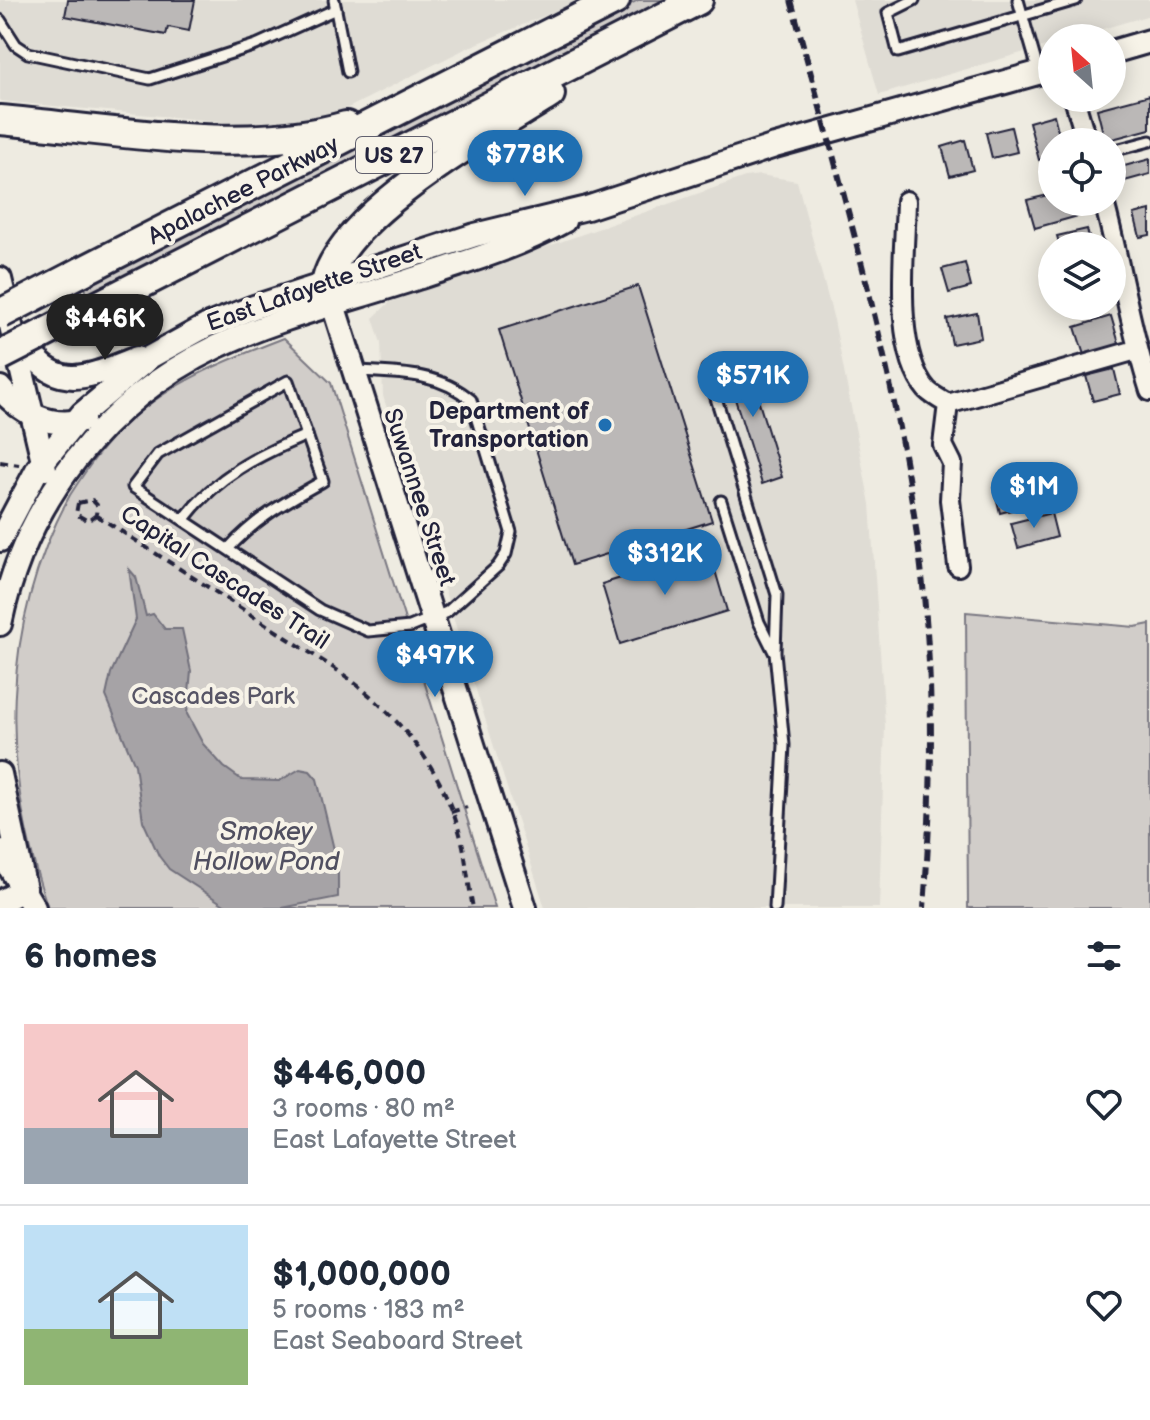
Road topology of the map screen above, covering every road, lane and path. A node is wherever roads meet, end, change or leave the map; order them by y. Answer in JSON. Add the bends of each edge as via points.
{"nodes":[{"id":1,"x":615,"y":0,"type":"edge"},
{"id":2,"x":700,"y":0,"type":"edge"},
{"id":3,"x":914,"y":0,"type":"edge"},
{"id":4,"x":1018,"y":0,"type":"edge"},
{"id":5,"x":1076,"y":0,"type":"edge"},
{"id":6,"x":335,"y":5,"type":"edge"},
{"id":7,"x":1022,"y":16,"type":"junction"},
{"id":8,"x":0,"y":20,"type":"edge"},
{"id":9,"x":1150,"y":41,"type":"edge"},
{"id":10,"x":1126,"y":48,"type":"edge"},
{"id":11,"x":1038,"y":54,"type":"edge"},
{"id":12,"x":348,"y":72,"type":"dead end"},
{"id":13,"x":1038,"y":73,"type":"edge"},
{"id":14,"x":426,"y":98,"type":"junction"},
{"id":15,"x":0,"y":120,"type":"edge"},
{"id":16,"x":1150,"y":141,"type":"edge"},
{"id":17,"x":1126,"y":147,"type":"edge"},
{"id":18,"x":906,"y":201,"type":"dead end"},
{"id":19,"x":1108,"y":216,"type":"edge"},
{"id":20,"x":0,"y":279,"type":"edge"},
{"id":21,"x":330,"y":295,"type":"junction"},
{"id":22,"x":6,"y":319,"type":"edge"},
{"id":23,"x":171,"y":344,"type":"junction"},
{"id":24,"x":1136,"y":350,"type":"junction"},
{"id":25,"x":0,"y":356,"type":"edge"},
{"id":26,"x":707,"y":369,"type":"dead end"},
{"id":27,"x":353,"y":371,"type":"junction"},
{"id":28,"x":0,"y":388,"type":"edge"},
{"id":29,"x":1150,"y":391,"type":"edge"},
{"id":30,"x":132,"y":400,"type":"junction"},
{"id":31,"x":948,"y":404,"type":"junction"},
{"id":32,"x":33,"y":415,"type":"junction"},
{"id":33,"x":75,"y":422,"type":"junction"},
{"id":34,"x":307,"y":435,"type":"junction"},
{"id":35,"x":43,"y":461,"type":"junction"},
{"id":36,"x":50,"y":494,"type":"junction"},
{"id":37,"x":721,"y":501,"type":"dead end"},
{"id":38,"x":96,"y":515,"type":"junction"},
{"id":39,"x":184,"y":519,"type":"junction"},
{"id":40,"x":0,"y":540,"type":"edge"},
{"id":41,"x":228,"y":549,"type":"junction"},
{"id":42,"x":958,"y":566,"type":"dead end"},
{"id":43,"x":432,"y":619,"type":"junction"},
{"id":44,"x":0,"y":624,"type":"edge"},
{"id":45,"x":775,"y":652,"type":"junction"},
{"id":46,"x":0,"y":774,"type":"edge"},
{"id":47,"x":467,"y":807,"type":"dead end"},
{"id":48,"x":451,"y":812,"type":"junction"},
{"id":49,"x":0,"y":851,"type":"edge"},
{"id":50,"x":29,"y":899,"type":"edge"},
{"id":51,"x":0,"y":902,"type":"edge"},
{"id":52,"x":473,"y":908,"type":"edge"},
{"id":53,"x":525,"y":908,"type":"edge"},
{"id":54,"x":775,"y":908,"type":"edge"}],
"edges":[{"from":1,"to":14,"type":"main road","name":"Apalachee Parkway","number":"US 27"},
{"from":2,"to":21,"type":"main road","via":[[398,195],[347,242],[331,267]]},
{"from":2,"to":25,"type":"main road","name":"Apalachee Parkway","number":"US 27","bridge":true},
{"from":3,"to":7,"type":"lane","via":[[888,13],[898,52]]},
{"from":4,"to":7,"type":"lane"},
{"from":5,"to":7,"type":"lane"},
{"from":6,"to":8,"type":"lane","via":[[256,45],[150,79],[28,53]]},
{"from":6,"to":12,"type":"lane"},
{"from":7,"to":11,"type":"lane"},
{"from":9,"to":10,"type":"street"},
{"from":13,"to":21,"type":"street","name":"East Lafayette Street","via":[[775,146],[587,208],[499,228]]},
{"from":14,"to":15,"type":"main road","via":[[330,131],[267,140]]},
{"from":14,"to":22,"type":"main road","name":"Apalachee Parkway","number":"US 27","bridge":true,"via":[[81,272]]},
{"from":16,"to":17,"type":"lane"},
{"from":18,"to":31,"type":"street","via":[[909,348],[927,390]]},
{"from":19,"to":24,"type":"street"},
{"from":20,"to":22,"type":"street"},
{"from":21,"to":23,"type":"street","name":"East Lafayette Street","via":[[237,313]]},
{"from":21,"to":27,"type":"street","name":"Suwannee Street"},
{"from":21,"to":30,"type":"street","name":"East Lafayette Street","via":[[218,346]]},
{"from":22,"to":23,"type":"street","via":[[38,363],[67,377],[96,374]]},
{"from":22,"to":32,"type":"street"},
{"from":23,"to":33,"type":"street","name":"East Lafayette Street","via":[[120,379]]},
{"from":24,"to":29,"type":"street"},
{"from":24,"to":31,"type":"street"},
{"from":26,"to":45,"type":"lane","via":[[777,595]]},
{"from":27,"to":43,"type":"street","name":"Suwannee Street"},
{"from":27,"to":43,"type":"lane","via":[[432,378],[471,400],[505,506],[511,532],[498,566]]},
{"from":28,"to":32,"type":"street"},
{"from":30,"to":33,"type":"street"},
{"from":30,"to":36,"type":"street","name":"East Lafayette Street","via":[[82,449]]},
{"from":31,"to":42,"type":"street","via":[[943,445],[952,463],[950,500]]},
{"from":32,"to":33,"type":"street"},
{"from":32,"to":35,"type":"street"},
{"from":33,"to":35,"type":"street","name":"East Lafayette Street"},
{"from":34,"to":39,"type":"lane","via":[[235,469],[203,493]]},
{"from":34,"to":39,"type":"lane","via":[[288,381],[158,454],[133,487]]},
{"from":34,"to":41,"type":"lane","via":[[323,481],[277,506]]},
{"from":35,"to":36,"type":"street"},
{"from":35,"to":40,"type":"street","name":"East Lafayette Street"},
{"from":36,"to":44,"type":"street","name":"East Lafayette Street","via":[[22,550]]},
{"from":37,"to":45,"type":"lane","via":[[759,622]]},
{"from":38,"to":38,"type":"path","via":[[92,500],[83,499],[76,506],[81,519]]},
{"from":38,"to":48,"type":"path","name":"Capital Cascades Trail","via":[[370,694],[420,747],[440,779]]},
{"from":39,"to":41,"type":"lane"},
{"from":41,"to":43,"type":"lane","via":[[320,610],[358,628],[391,631]]},
{"from":43,"to":53,"type":"street","name":"Suwannee Street"},
{"from":45,"to":54,"type":"lane","via":[[784,745]]},
{"from":46,"to":50,"type":"street"},
{"from":47,"to":48,"type":"path"},
{"from":48,"to":52,"type":"path","name":"Capital Cascades Trail","via":[[463,845]]},
{"from":49,"to":50,"type":"street"},
{"from":50,"to":51,"type":"street"}]}
